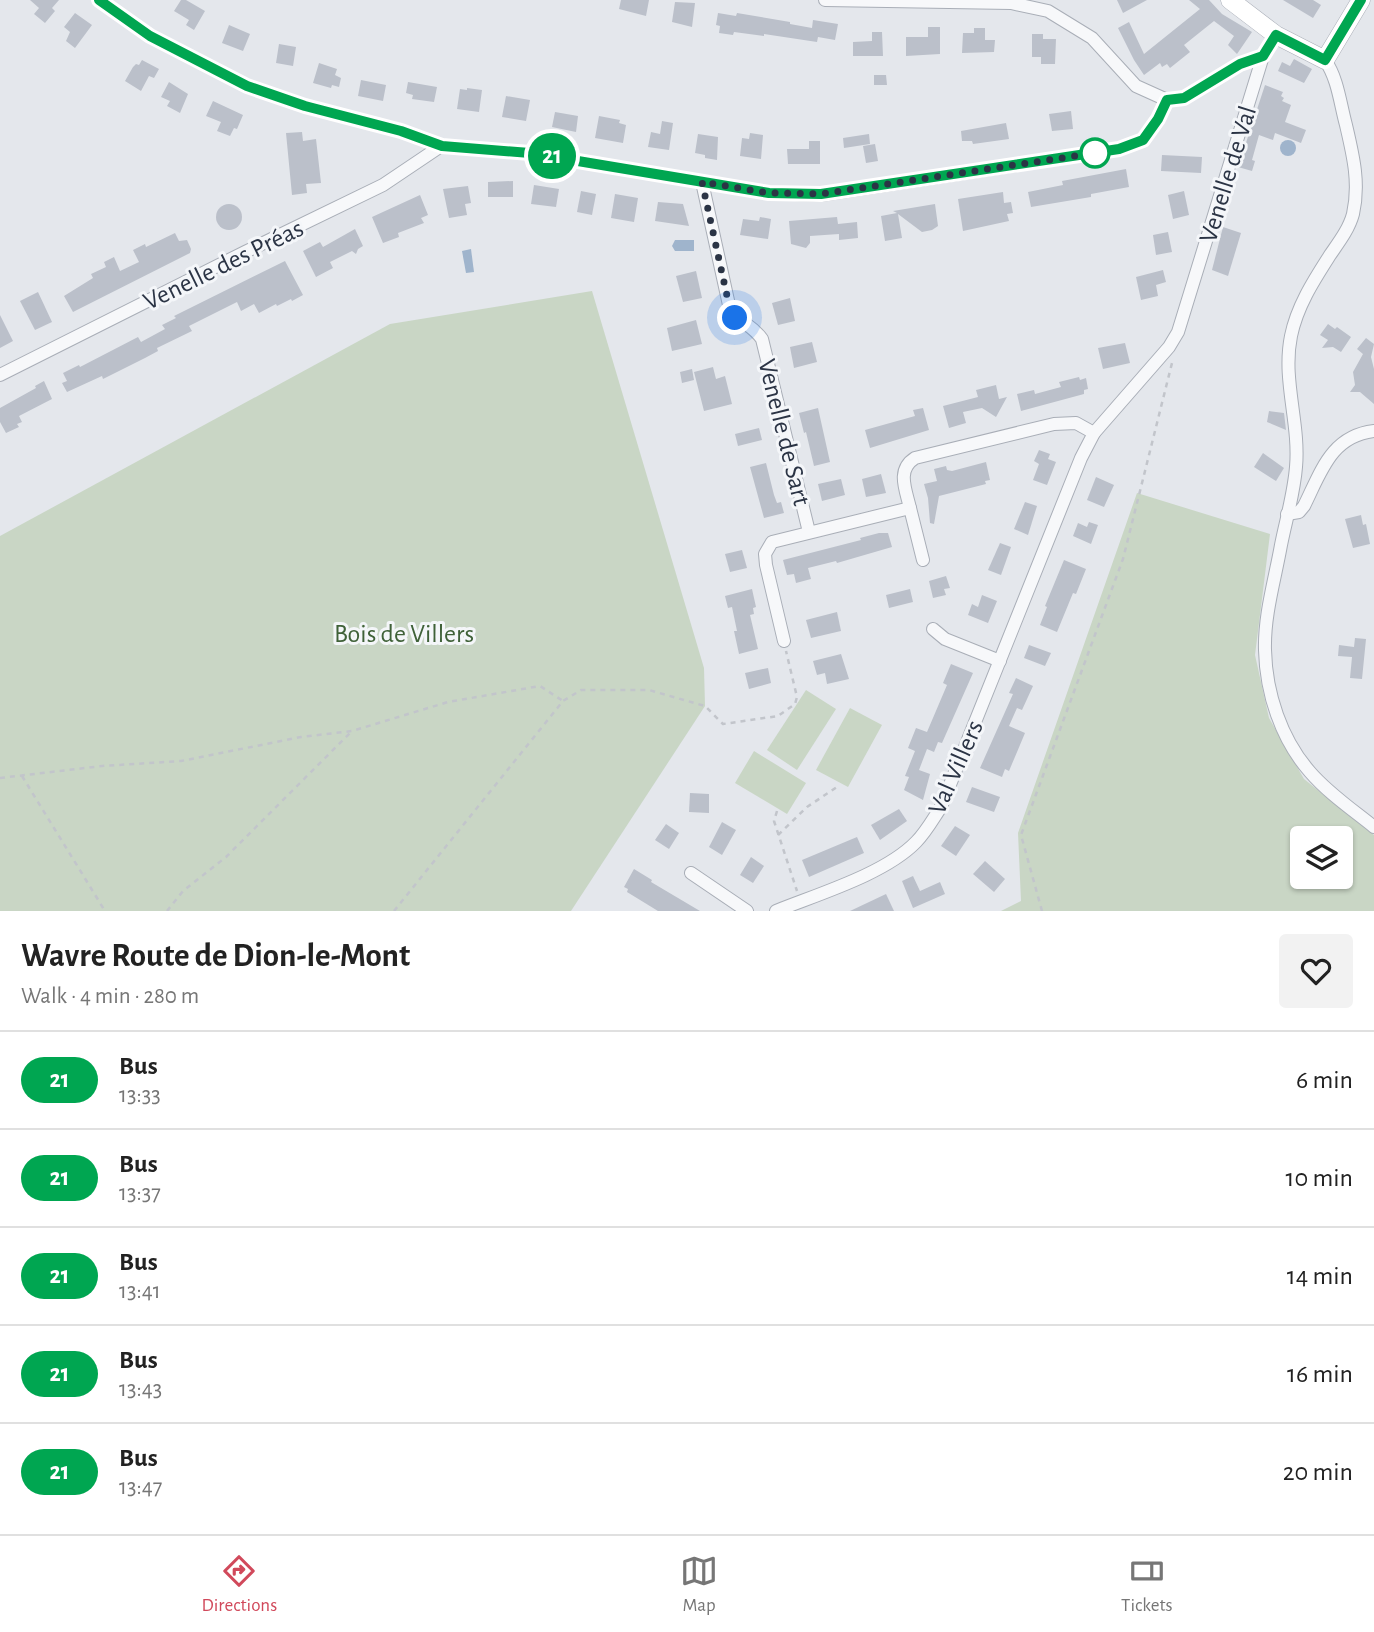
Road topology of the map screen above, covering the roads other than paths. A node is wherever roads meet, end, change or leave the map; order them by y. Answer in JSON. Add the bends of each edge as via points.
{"nodes":[{"id":1,"x":99,"y":0,"type":"edge"},
{"id":2,"x":825,"y":0,"type":"edge"},
{"id":3,"x":1230,"y":0,"type":"edge"},
{"id":4,"x":1361,"y":0,"type":"edge"},
{"id":5,"x":1276,"y":35,"type":"junction"},
{"id":6,"x":1263,"y":56,"type":"junction"},
{"id":7,"x":1325,"y":60,"type":"junction"},
{"id":8,"x":1167,"y":100,"type":"junction"},
{"id":9,"x":442,"y":146,"type":"junction"},
{"id":10,"x":702,"y":182,"type":"junction"},
{"id":11,"x":1184,"y":316,"type":"joint"},
{"id":12,"x":0,"y":375,"type":"edge"},
{"id":13,"x":1374,"y":431,"type":"edge"},
{"id":14,"x":1094,"y":433,"type":"junction"},
{"id":15,"x":910,"y":508,"type":"junction"},
{"id":16,"x":1287,"y":514,"type":"junction"},
{"id":17,"x":809,"y":532,"type":"junction"},
{"id":18,"x":923,"y":559,"type":"dead end"},
{"id":19,"x":933,"y":629,"type":"dead end"},
{"id":20,"x":784,"y":641,"type":"road end"},
{"id":21,"x":1000,"y":661,"type":"junction"},
{"id":22,"x":1374,"y":827,"type":"edge"},
{"id":23,"x":691,"y":873,"type":"dead end"},
{"id":24,"x":747,"y":911,"type":"edge"},
{"id":25,"x":776,"y":911,"type":"edge"}],
"edges":[{"from":1,"to":9,"type":"street","via":[[150,36],[247,86]]},
{"from":2,"to":8,"type":"street","via":[[1011,3],[1048,11],[1092,37],[1136,86]]},
{"from":3,"to":5,"type":"street"},
{"from":4,"to":7,"type":"street"},
{"from":5,"to":6,"type":"street","name":"Venelle de Val"},
{"from":5,"to":7,"type":"street"},
{"from":6,"to":8,"type":"street","via":[[1240,64],[1184,98]]},
{"from":6,"to":11,"type":"street","name":"Venelle de Val"},
{"from":7,"to":16,"type":"street","via":[[1334,74],[1356,167],[1356,193],[1344,234],[1300,307],[1291,336],[1296,468]]},
{"from":8,"to":10,"type":"street","via":[[1143,140],[1119,149],[821,194],[769,193]]},
{"from":9,"to":10,"type":"street","via":[[530,153]]},
{"from":9,"to":12,"type":"street","name":"Venelle des Préas","via":[[383,185]]},
{"from":10,"to":17,"type":"street","name":"Venelle de Sart","via":[[729,305],[735,318],[754,327],[762,339]]},
{"from":11,"to":14,"type":"street","name":"Val Villers","via":[[1169,347]]},
{"from":13,"to":16,"type":"street","via":[[1340,443],[1304,506]]},
{"from":14,"to":15,"type":"street","via":[[1076,423],[1054,424],[915,458],[903,471]]},
{"from":14,"to":21,"type":"street","name":"Val Villers"},
{"from":15,"to":17,"type":"street"},
{"from":15,"to":18,"type":"street"},
{"from":16,"to":22,"type":"street","via":[[1265,649],[1275,711],[1294,752],[1311,773]]},
{"from":17,"to":20,"type":"street","via":[[772,542],[765,554]]},
{"from":19,"to":21,"type":"street","via":[[945,639]]},
{"from":21,"to":25,"type":"street","name":"Val Villers","via":[[941,807],[925,831],[900,856],[876,870]]},
{"from":23,"to":24,"type":"street"}]}
